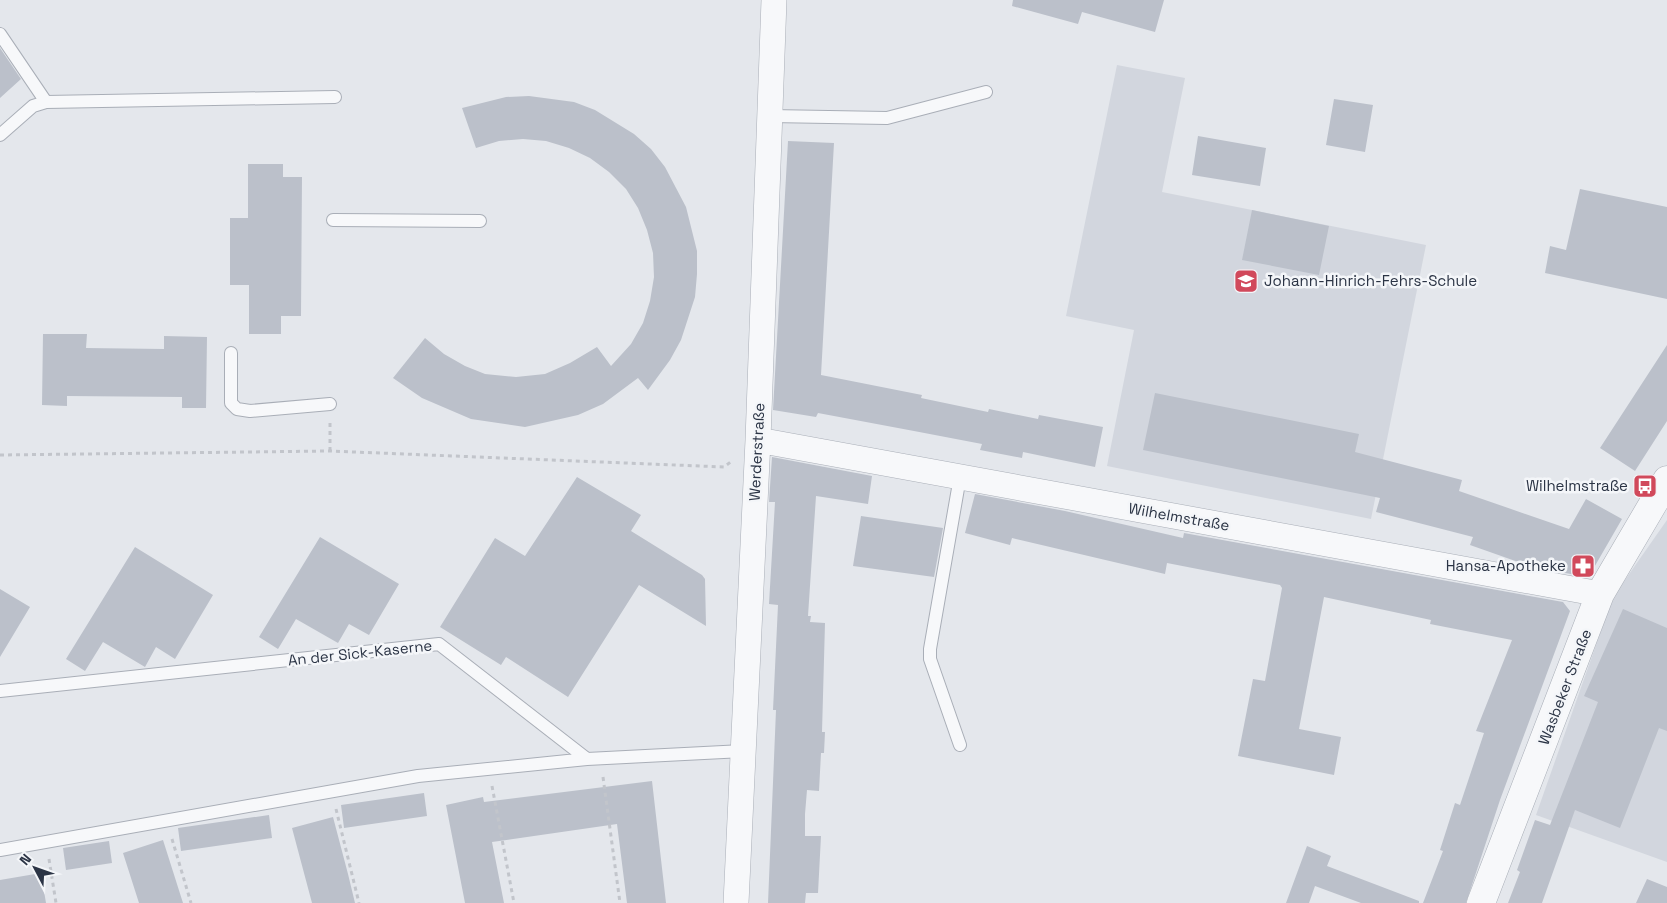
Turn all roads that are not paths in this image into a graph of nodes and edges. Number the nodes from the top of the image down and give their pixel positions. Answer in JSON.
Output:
{"nodes":[{"id":1,"x":774,"y":0,"type":"edge"},
{"id":2,"x":0,"y":34,"type":"edge"},
{"id":3,"x":986,"y":92,"type":"dead end"},
{"id":4,"x":336,"y":97,"type":"dead end"},
{"id":5,"x":46,"y":102,"type":"junction"},
{"id":6,"x":770,"y":116,"type":"junction"},
{"id":7,"x":0,"y":135,"type":"edge"},
{"id":8,"x":334,"y":220,"type":"dead end"},
{"id":9,"x":480,"y":221,"type":"dead end"},
{"id":10,"x":231,"y":353,"type":"dead end"},
{"id":11,"x":330,"y":410,"type":"road end"},
{"id":12,"x":758,"y":440,"type":"junction"},
{"id":13,"x":960,"y":477,"type":"junction"},
{"id":14,"x":1665,"y":489,"type":"edge"},
{"id":15,"x":1600,"y":594,"type":"junction"},
{"id":16,"x":0,"y":691,"type":"edge"},
{"id":17,"x":960,"y":745,"type":"dead end"},
{"id":18,"x":743,"y":751,"type":"junction"},
{"id":19,"x":586,"y":759,"type":"junction"},
{"id":20,"x":0,"y":850,"type":"edge"},
{"id":21,"x":736,"y":903,"type":"edge"},
{"id":22,"x":1481,"y":903,"type":"edge"}],
"edges":[{"from":1,"to":6,"type":"street","name":"Werderstraße"},
{"from":2,"to":5,"type":"lane"},
{"from":3,"to":6,"type":"lane"},
{"from":4,"to":5,"type":"lane"},
{"from":5,"to":7,"type":"lane"},
{"from":6,"to":12,"type":"street","name":"Werderstraße"},
{"from":8,"to":9,"type":"lane"},
{"from":10,"to":11,"type":"lane"},
{"from":12,"to":13,"type":"street","name":"Wilhelmstraße"},
{"from":12,"to":18,"type":"street","name":"Werderstraße"},
{"from":13,"to":15,"type":"street","name":"Wilhelmstraße"},
{"from":13,"to":17,"type":"lane"},
{"from":14,"to":15,"type":"street","name":"Wasbeker Straße"},
{"from":15,"to":22,"type":"street","name":"Wasbeker Straße"},
{"from":16,"to":19,"type":"lane","name":"An der Sick-Kaserne"},
{"from":18,"to":19,"type":"lane"},
{"from":18,"to":21,"type":"street","name":"Werderstraße"},
{"from":19,"to":20,"type":"lane"}]}
